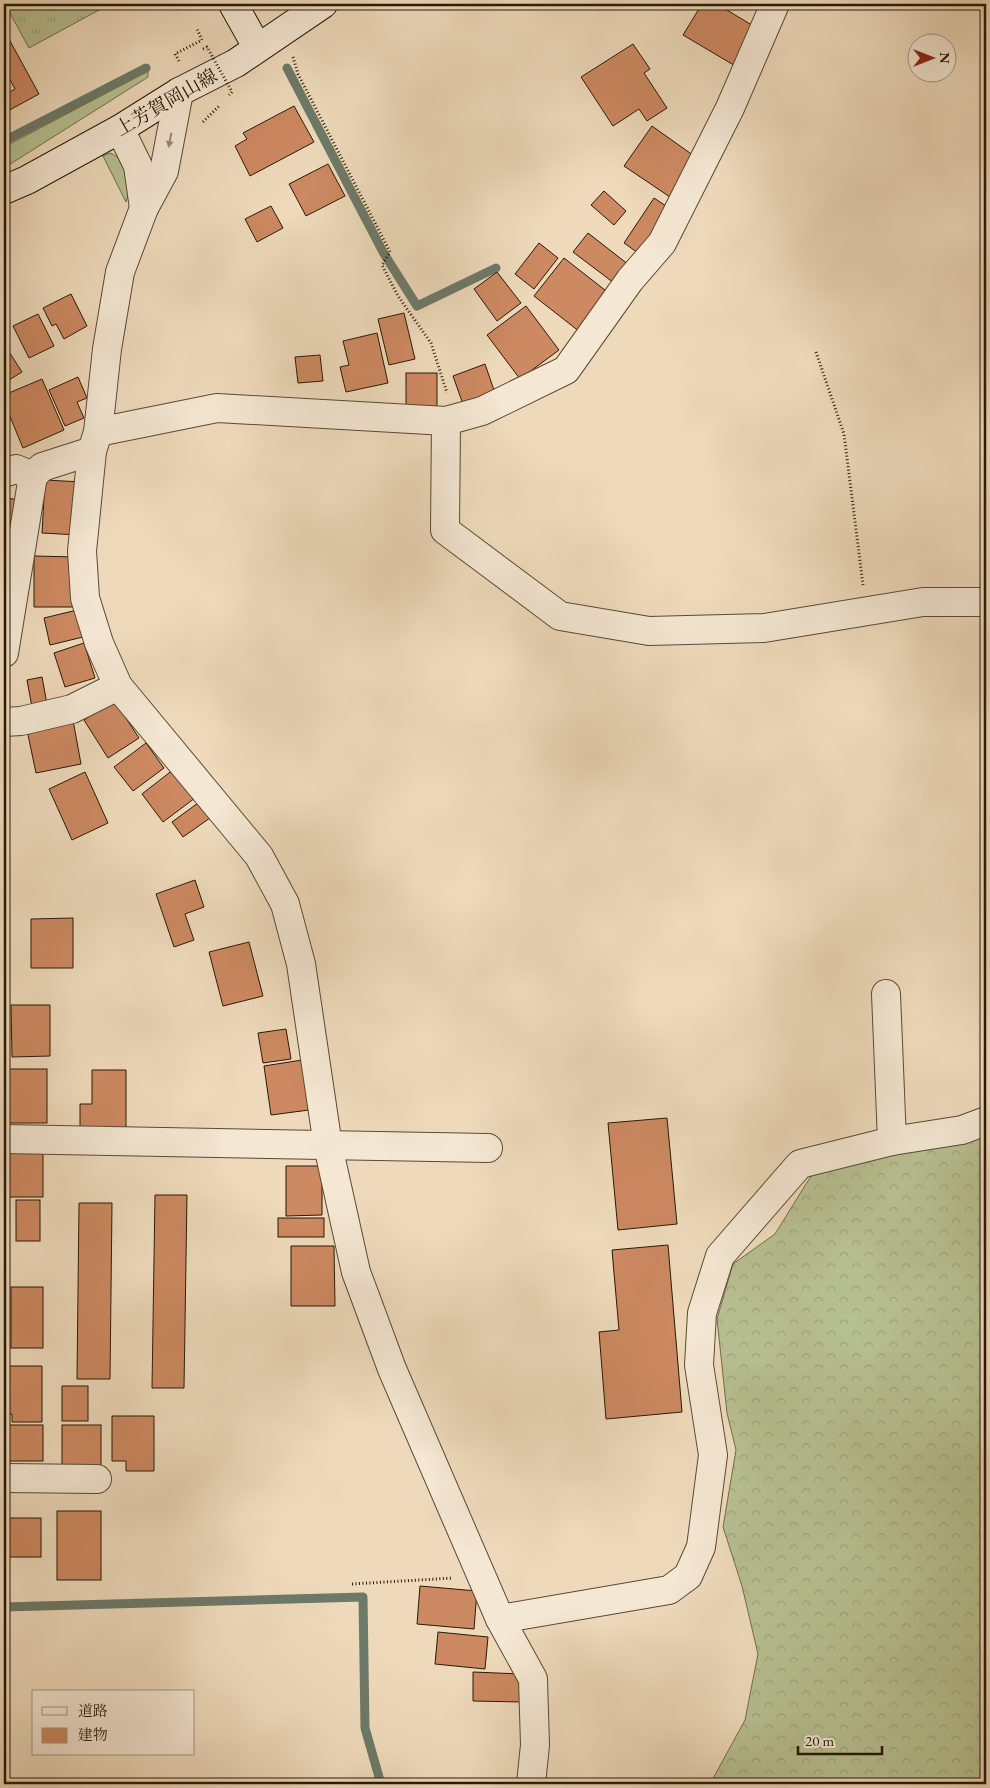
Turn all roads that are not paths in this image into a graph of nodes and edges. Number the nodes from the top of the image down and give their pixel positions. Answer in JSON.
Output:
{"nodes":[{"id":1,"x":233,"y":4,"type":"edge"},
{"id":2,"x":322,"y":4,"type":"edge"},
{"id":3,"x":775,"y":4,"type":"edge"},
{"id":4,"x":257,"y":47,"type":"junction"},
{"id":5,"x":179,"y":92,"type":"junction"},
{"id":6,"x":120,"y":129,"type":"junction"},
{"id":7,"x":4,"y":190,"type":"edge"},
{"id":8,"x":144,"y":208,"type":"junction"},
{"id":9,"x":446,"y":421,"type":"junction"},
{"id":10,"x":95,"y":441,"type":"junction"},
{"id":11,"x":4,"y":473,"type":"edge"},
{"id":12,"x":33,"y":476,"type":"junction"},
{"id":13,"x":986,"y":602,"type":"edge"},
{"id":14,"x":4,"y":653,"type":"edge"},
{"id":15,"x":118,"y":686,"type":"junction"},
{"id":16,"x":4,"y":722,"type":"edge"},
{"id":17,"x":886,"y":994,"type":"dead end"},
{"id":18,"x":986,"y":1121,"type":"edge"},
{"id":19,"x":4,"y":1139,"type":"edge"},
{"id":20,"x":892,"y":1141,"type":"junction"},
{"id":21,"x":328,"y":1146,"type":"junction"},
{"id":22,"x":488,"y":1148,"type":"dead end"},
{"id":23,"x":4,"y":1478,"type":"edge"},
{"id":24,"x":97,"y":1479,"type":"dead end"},
{"id":25,"x":500,"y":1619,"type":"junction"},
{"id":26,"x":531,"y":1784,"type":"edge"}],
"edges":[{"from":1,"to":4,"type":"street"},
{"from":2,"to":4,"type":"street","name":"上芳賀岡山線"},
{"from":3,"to":9,"type":"street"},
{"from":4,"to":5,"type":"street","name":"上芳賀岡山線"},
{"from":5,"to":6,"type":"street","name":"上芳賀岡山線"},
{"from":5,"to":8,"type":"street","one_way":true},
{"from":6,"to":7,"type":"street","name":"上芳賀岡山線"},
{"from":6,"to":8,"type":"street"},
{"from":8,"to":10,"type":"street"},
{"from":9,"to":10,"type":"street"},
{"from":9,"to":13,"type":"street"},
{"from":10,"to":12,"type":"street"},
{"from":10,"to":15,"type":"street"},
{"from":11,"to":12,"type":"street"},
{"from":12,"to":14,"type":"street"},
{"from":15,"to":16,"type":"street"},
{"from":15,"to":21,"type":"street"},
{"from":17,"to":20,"type":"street"},
{"from":18,"to":20,"type":"street"},
{"from":19,"to":21,"type":"street"},
{"from":20,"to":25,"type":"street"},
{"from":21,"to":22,"type":"street"},
{"from":21,"to":25,"type":"street"},
{"from":23,"to":24,"type":"street"},
{"from":25,"to":26,"type":"street"}]}
